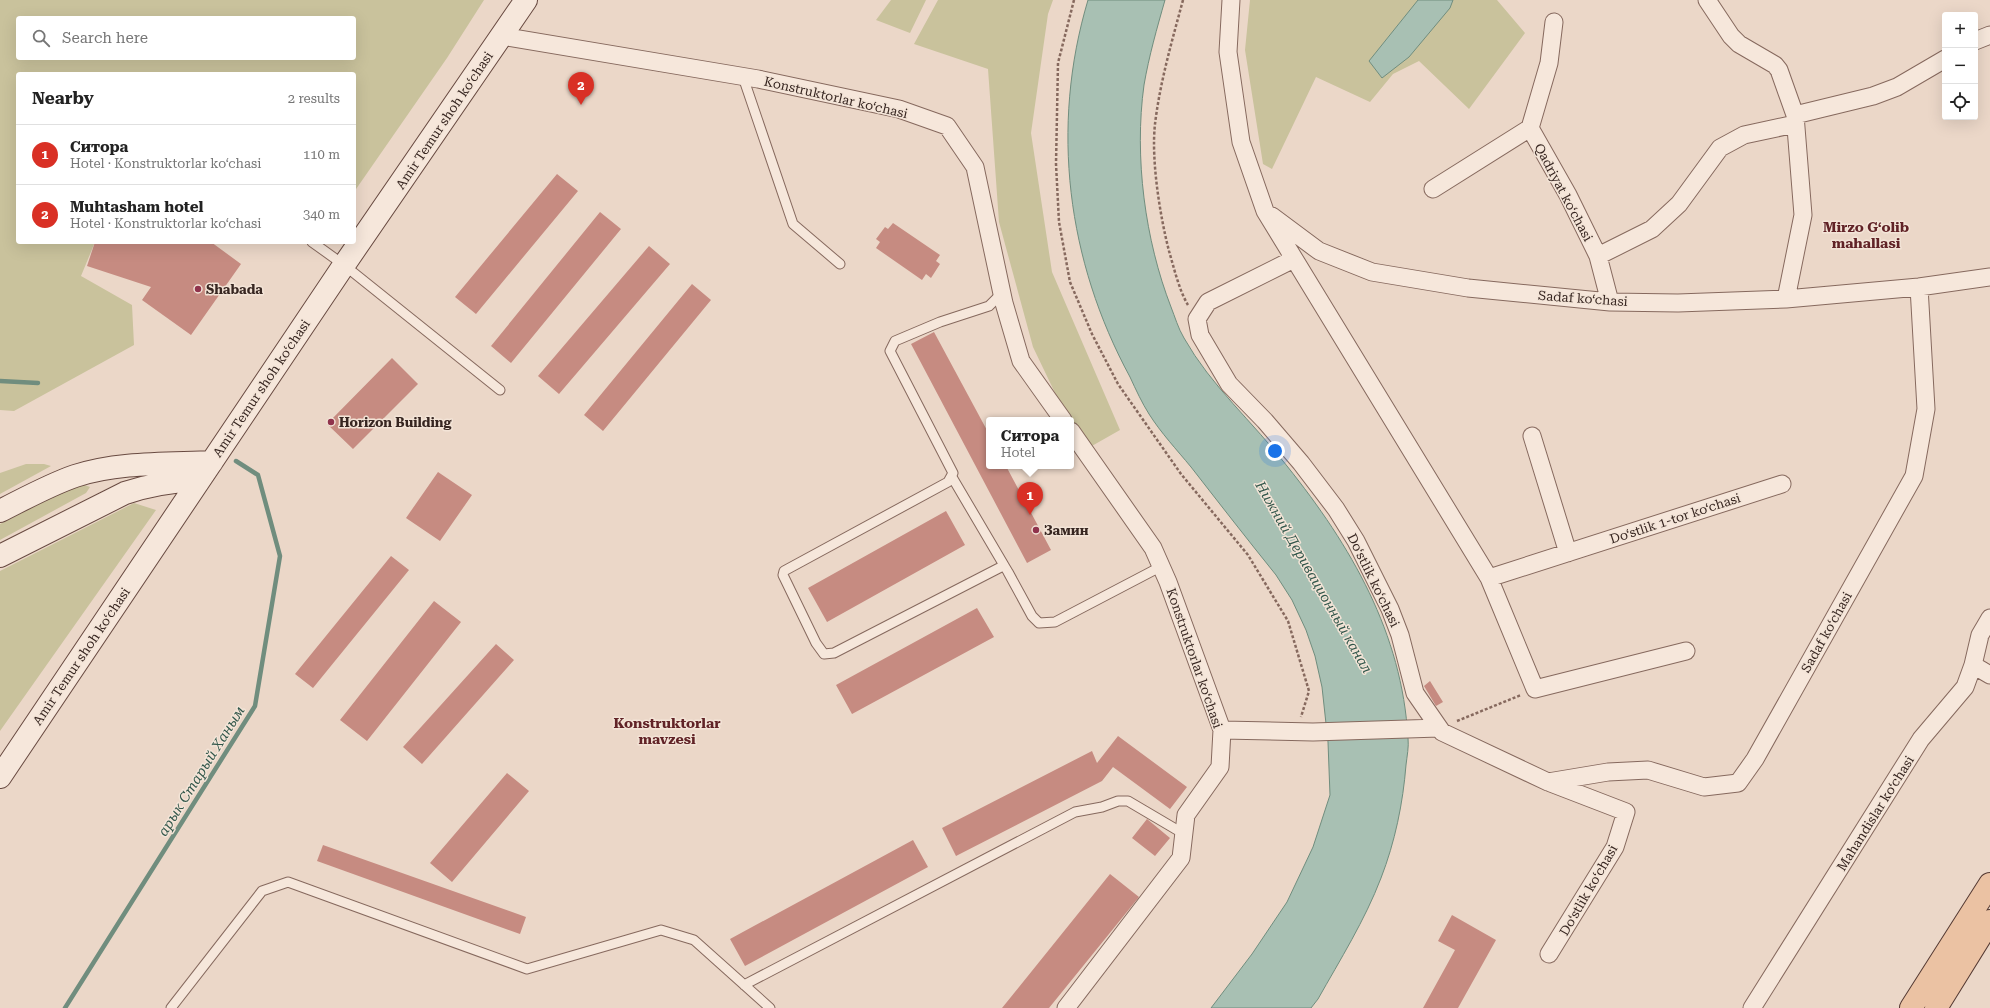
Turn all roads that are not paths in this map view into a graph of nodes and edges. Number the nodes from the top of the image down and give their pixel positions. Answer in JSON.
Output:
{"nodes":[{"id":1,"x":526,"y":0,"type":"edge"},
{"id":2,"x":1231,"y":0,"type":"edge"},
{"id":3,"x":1707,"y":0,"type":"edge"},
{"id":4,"x":1554,"y":22,"type":"dead end"},
{"id":5,"x":1990,"y":35,"type":"edge"},
{"id":6,"x":501,"y":36,"type":"junction"},
{"id":7,"x":1978,"y":40,"type":"edge"},
{"id":8,"x":1942,"y":61,"type":"edge"},
{"id":9,"x":743,"y":77,"type":"junction"},
{"id":10,"x":1795,"y":119,"type":"junction"},
{"id":11,"x":1530,"y":128,"type":"junction"},
{"id":12,"x":1433,"y":189,"type":"dead end"},
{"id":13,"x":1265,"y":211,"type":"junction"},
{"id":14,"x":315,"y":244,"type":"edge"},
{"id":15,"x":1598,"y":256,"type":"junction"},
{"id":16,"x":1294,"y":259,"type":"junction"},
{"id":17,"x":840,"y":264,"type":"dead end"},
{"id":18,"x":344,"y":265,"type":"junction"},
{"id":19,"x":1990,"y":277,"type":"edge"},
{"id":20,"x":1919,"y":288,"type":"junction"},
{"id":21,"x":1002,"y":293,"type":"junction"},
{"id":22,"x":1786,"y":299,"type":"junction"},
{"id":23,"x":1610,"y":302,"type":"junction"},
{"id":24,"x":500,"y":390,"type":"dead end"},
{"id":25,"x":1061,"y":417,"type":"edge"},
{"id":26,"x":1074,"y":435,"type":"edge"},
{"id":27,"x":1532,"y":436,"type":"dead end"},
{"id":28,"x":212,"y":462,"type":"junction"},
{"id":29,"x":952,"y":477,"type":"junction"},
{"id":30,"x":199,"y":480,"type":"junction"},
{"id":31,"x":1782,"y":484,"type":"dead end"},
{"id":32,"x":0,"y":511,"type":"edge"},
{"id":33,"x":1568,"y":553,"type":"junction"},
{"id":34,"x":0,"y":556,"type":"edge"},
{"id":35,"x":1162,"y":566,"type":"junction"},
{"id":36,"x":1005,"y":567,"type":"junction"},
{"id":37,"x":1489,"y":578,"type":"junction"},
{"id":38,"x":1990,"y":618,"type":"edge"},
{"id":39,"x":1686,"y":651,"type":"dead end"},
{"id":40,"x":1973,"y":665,"type":"junction"},
{"id":41,"x":1990,"y":675,"type":"edge"},
{"id":42,"x":1439,"y":728,"type":"junction"},
{"id":43,"x":1222,"y":730,"type":"junction"},
{"id":44,"x":0,"y":777,"type":"edge"},
{"id":45,"x":1548,"y":782,"type":"junction"},
{"id":46,"x":1184,"y":834,"type":"junction"},
{"id":47,"x":1990,"y":884,"type":"edge"},
{"id":48,"x":1990,"y":921,"type":"edge"},
{"id":49,"x":1550,"y":954,"type":"dead end"},
{"id":50,"x":744,"y":985,"type":"junction"},
{"id":51,"x":171,"y":1008,"type":"edge"},
{"id":52,"x":770,"y":1008,"type":"edge"},
{"id":53,"x":1066,"y":1008,"type":"edge"},
{"id":54,"x":1752,"y":1008,"type":"edge"},
{"id":55,"x":1911,"y":1008,"type":"edge"},
{"id":56,"x":1936,"y":1008,"type":"edge"}],
"edges":[{"from":1,"to":6,"type":"main road","name":"Amir Temur shoh ko‘chasi"},
{"from":2,"to":13,"type":"street"},
{"from":3,"to":10,"type":"street"},
{"from":4,"to":11,"type":"street","name":"Qadriyat ko‘chasi"},
{"from":5,"to":7,"type":"street"},
{"from":6,"to":9,"type":"street","name":"Konstruktorlar ko‘chasi"},
{"from":6,"to":18,"type":"main road","name":"Amir Temur shoh ko‘chasi"},
{"from":8,"to":10,"type":"street","name":"Qadriyat ko‘chasi"},
{"from":9,"to":17,"type":"lane"},
{"from":9,"to":21,"type":"street","name":"Konstruktorlar ko‘chasi"},
{"from":10,"to":15,"type":"street","name":"Qadriyat ko‘chasi"},
{"from":10,"to":22,"type":"street"},
{"from":11,"to":12,"type":"street","name":"Qadriyat ko‘chasi"},
{"from":11,"to":15,"type":"street","name":"Qadriyat ko‘chasi"},
{"from":13,"to":16,"type":"street"},
{"from":13,"to":23,"type":"street","name":"Sadaf ko‘chasi"},
{"from":14,"to":18,"type":"lane"},
{"from":15,"to":23,"type":"street","name":"Qadriyat ko‘chasi"},
{"from":16,"to":37,"type":"street"},
{"from":16,"to":42,"type":"street","name":"Do‘stlik ko‘chasi"},
{"from":18,"to":24,"type":"lane"},
{"from":18,"to":28,"type":"main road","name":"Amir Temur shoh ko‘chasi"},
{"from":19,"to":20,"type":"street","name":"Sadaf ko‘chasi"},
{"from":20,"to":22,"type":"street","name":"Sadaf ko‘chasi"},
{"from":20,"to":45,"type":"street","name":"Sadaf ko‘chasi"},
{"from":21,"to":25,"type":"street","name":"Konstruktorlar ko‘chasi"},
{"from":21,"to":29,"type":"lane"},
{"from":22,"to":23,"type":"street","name":"Sadaf ko‘chasi"},
{"from":26,"to":35,"type":"street","name":"Konstruktorlar ko‘chasi"},
{"from":27,"to":33,"type":"street"},
{"from":28,"to":30,"type":"main road","name":"Amir Temur shoh ko‘chasi"},
{"from":28,"to":32,"type":"main road"},
{"from":29,"to":36,"type":"lane"},
{"from":29,"to":36,"type":"lane"},
{"from":30,"to":34,"type":"main road"},
{"from":30,"to":44,"type":"main road","name":"Amir Temur shoh ko‘chasi"},
{"from":31,"to":33,"type":"street","name":"Do‘stlik 1-tor ko‘chasi"},
{"from":33,"to":37,"type":"street","name":"Do‘stlik 1-tor ko‘chasi"},
{"from":35,"to":36,"type":"lane"},
{"from":35,"to":43,"type":"street","name":"Konstruktorlar ko‘chasi"},
{"from":37,"to":39,"type":"street"},
{"from":38,"to":40,"type":"street","name":"Mahandislar ko‘chasi"},
{"from":40,"to":41,"type":"street"},
{"from":40,"to":54,"type":"street","name":"Mahandislar ko‘chasi"},
{"from":42,"to":43,"type":"street"},
{"from":42,"to":45,"type":"street","name":"Do‘stlik ko‘chasi"},
{"from":43,"to":46,"type":"street","name":"Konstruktorlar ko‘chasi"},
{"from":45,"to":49,"type":"street","name":"Do‘stlik ko‘chasi"},
{"from":46,"to":50,"type":"lane"},
{"from":46,"to":53,"type":"street","name":"Konstruktorlar ko‘chasi"},
{"from":47,"to":55,"type":"main road"},
{"from":48,"to":56,"type":"main road"},
{"from":50,"to":51,"type":"lane"},
{"from":50,"to":52,"type":"lane"}]}
